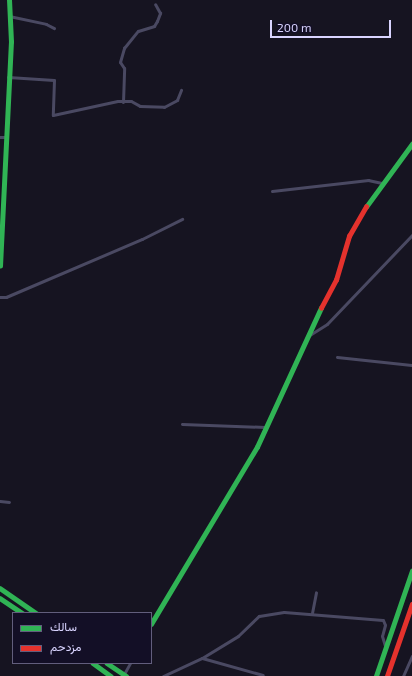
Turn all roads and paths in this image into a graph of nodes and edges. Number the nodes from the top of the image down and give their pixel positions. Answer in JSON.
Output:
{"nodes":[{"id":1,"x":9,"y":0,"type":"edge"},
{"id":2,"x":155,"y":4,"type":"dead end"},
{"id":3,"x":9,"y":16,"type":"junction"},
{"id":4,"x":54,"y":28,"type":"dead end"},
{"id":5,"x":8,"y":77,"type":"junction"},
{"id":6,"x":181,"y":90,"type":"dead end"},
{"id":7,"x":124,"y":102,"type":"junction"},
{"id":8,"x":7,"y":136,"type":"junction"},
{"id":9,"x":0,"y":137,"type":"edge"},
{"id":10,"x":412,"y":144,"type":"edge"},
{"id":11,"x":382,"y":183,"type":"junction"},
{"id":12,"x":272,"y":191,"type":"dead end"},
{"id":13,"x":182,"y":219,"type":"dead end"},
{"id":14,"x":412,"y":235,"type":"edge"},
{"id":15,"x":0,"y":266,"type":"edge"},
{"id":16,"x":0,"y":297,"type":"edge"},
{"id":17,"x":306,"y":337,"type":"junction"},
{"id":18,"x":337,"y":357,"type":"dead end"},
{"id":19,"x":412,"y":365,"type":"edge"},
{"id":20,"x":182,"y":424,"type":"dead end"},
{"id":21,"x":265,"y":427,"type":"junction"},
{"id":22,"x":0,"y":501,"type":"edge"},
{"id":23,"x":9,"y":502,"type":"dead end"},
{"id":24,"x":412,"y":571,"type":"edge"},
{"id":25,"x":0,"y":588,"type":"edge"},
{"id":26,"x":316,"y":592,"type":"dead end"},
{"id":27,"x":0,"y":598,"type":"edge"},
{"id":28,"x":412,"y":604,"type":"edge"},
{"id":29,"x":21,"y":612,"type":"edge"},
{"id":30,"x":35,"y":612,"type":"edge"},
{"id":31,"x":312,"y":613,"type":"junction"},
{"id":32,"x":152,"y":622,"type":"edge"},
{"id":33,"x":386,"y":648,"type":"junction"},
{"id":34,"x":412,"y":656,"type":"edge"},
{"id":35,"x":202,"y":658,"type":"junction"},
{"id":36,"x":94,"y":664,"type":"edge"},
{"id":37,"x":108,"y":664,"type":"edge"},
{"id":38,"x":130,"y":664,"type":"edge"},
{"id":39,"x":125,"y":675,"type":"edge"},
{"id":40,"x":263,"y":675,"type":"dead end"},
{"id":41,"x":112,"y":676,"type":"edge"},
{"id":42,"x":163,"y":676,"type":"edge"},
{"id":43,"x":376,"y":676,"type":"edge"},
{"id":44,"x":387,"y":676,"type":"edge"},
{"id":45,"x":403,"y":676,"type":"edge"}],
"edges":[{"from":1,"to":3,"type":"main road"},
{"from":2,"to":7,"type":"street"},
{"from":3,"to":4,"type":"street"},
{"from":3,"to":5,"type":"main road"},
{"from":5,"to":7,"type":"street"},
{"from":5,"to":8,"type":"main road"},
{"from":6,"to":7,"type":"street"},
{"from":8,"to":9,"type":"street"},
{"from":8,"to":15,"type":"main road"},
{"from":10,"to":11,"type":"main road"},
{"from":11,"to":12,"type":"street"},
{"from":11,"to":17,"type":"main road"},
{"from":13,"to":16,"type":"street"},
{"from":14,"to":17,"type":"street"},
{"from":17,"to":21,"type":"main road"},
{"from":18,"to":19,"type":"street"},
{"from":20,"to":21,"type":"street"},
{"from":21,"to":32,"type":"main road"},
{"from":22,"to":23,"type":"street"},
{"from":24,"to":33,"type":"main road"},
{"from":25,"to":30,"type":"main road"},
{"from":26,"to":31,"type":"street"},
{"from":27,"to":29,"type":"main road"},
{"from":28,"to":44,"type":"main road"},
{"from":31,"to":33,"type":"street"},
{"from":31,"to":35,"type":"street"},
{"from":33,"to":43,"type":"main road"},
{"from":34,"to":45,"type":"street"},
{"from":35,"to":40,"type":"street"},
{"from":35,"to":42,"type":"street"},
{"from":36,"to":41,"type":"main road"},
{"from":37,"to":39,"type":"main road"},
{"from":38,"to":39,"type":"street"}]}
